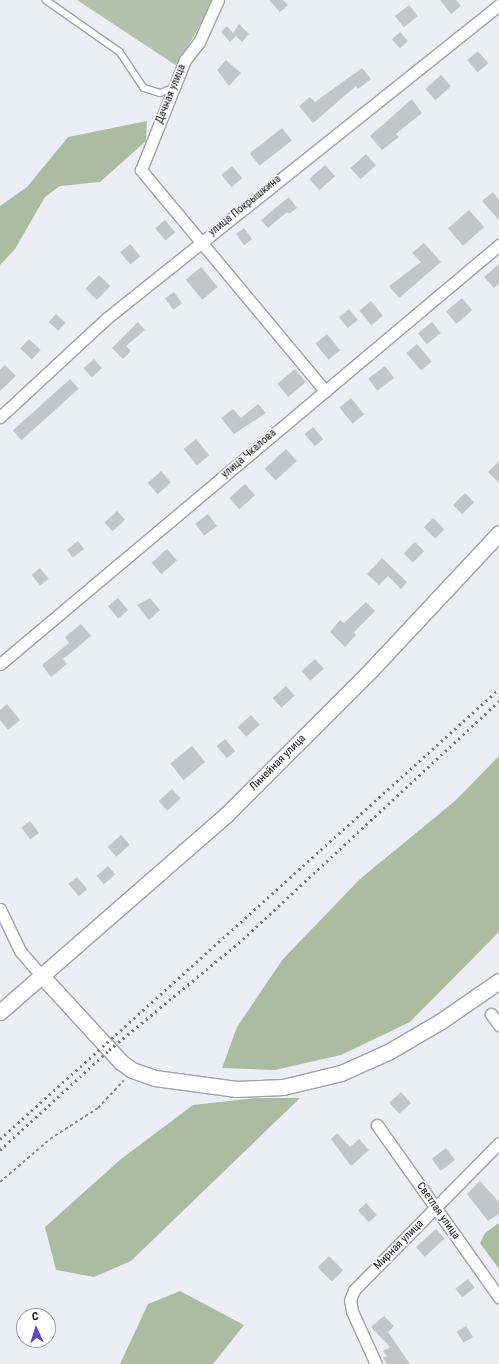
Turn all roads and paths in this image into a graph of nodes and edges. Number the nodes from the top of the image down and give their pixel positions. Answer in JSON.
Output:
{"nodes":[{"id":1,"x":46,"y":0,"type":"edge"},
{"id":2,"x":218,"y":0,"type":"edge"},
{"id":3,"x":499,"y":5,"type":"edge"},
{"id":4,"x":174,"y":88,"type":"junction"},
{"id":5,"x":200,"y":243,"type":"junction"},
{"id":6,"x":499,"y":245,"type":"edge"},
{"id":7,"x":325,"y":391,"type":"junction"},
{"id":8,"x":0,"y":417,"type":"edge"},
{"id":9,"x":499,"y":533,"type":"edge"},
{"id":10,"x":0,"y":664,"type":"edge"},
{"id":11,"x":0,"y":909,"type":"edge"},
{"id":12,"x":41,"y":975,"type":"junction"},
{"id":13,"x":499,"y":981,"type":"edge"},
{"id":14,"x":0,"y":1012,"type":"edge"},
{"id":15,"x":491,"y":1014,"type":"dead end"},
{"id":16,"x":499,"y":1025,"type":"edge"},
{"id":17,"x":132,"y":1070,"type":"junction"},
{"id":18,"x":377,"y":1125,"type":"dead end"},
{"id":19,"x":499,"y":1143,"type":"edge"},
{"id":20,"x":0,"y":1182,"type":"edge"},
{"id":21,"x":435,"y":1208,"type":"junction"},
{"id":22,"x":499,"y":1297,"type":"edge"},
{"id":23,"x":376,"y":1364,"type":"edge"}],
"edges":[{"from":1,"to":4,"type":"lane"},
{"from":2,"to":4,"type":"street","name":"Дачная улица"},
{"from":3,"to":5,"type":"street","name":"улица Покрышкина"},
{"from":4,"to":5,"type":"street","name":"Дачная улица"},
{"from":5,"to":7,"type":"street"},
{"from":5,"to":8,"type":"street","name":"улица Покрышкина"},
{"from":6,"to":7,"type":"street","name":"улица Чкалова"},
{"from":7,"to":10,"type":"street","name":"улица Чкалова"},
{"from":9,"to":12,"type":"main road","name":"Линейная улица"},
{"from":11,"to":12,"type":"street"},
{"from":12,"to":14,"type":"main road","name":"Линейная улица"},
{"from":12,"to":17,"type":"main road"},
{"from":13,"to":17,"type":"main road"},
{"from":15,"to":16,"type":"street"},
{"from":17,"to":20,"type":"path"},
{"from":18,"to":21,"type":"street","name":"Светлая улица"},
{"from":19,"to":21,"type":"street","name":"Мирная улица"},
{"from":21,"to":22,"type":"street","name":"Светлая улица"},
{"from":21,"to":23,"type":"street","name":"Мирная улица"}]}
